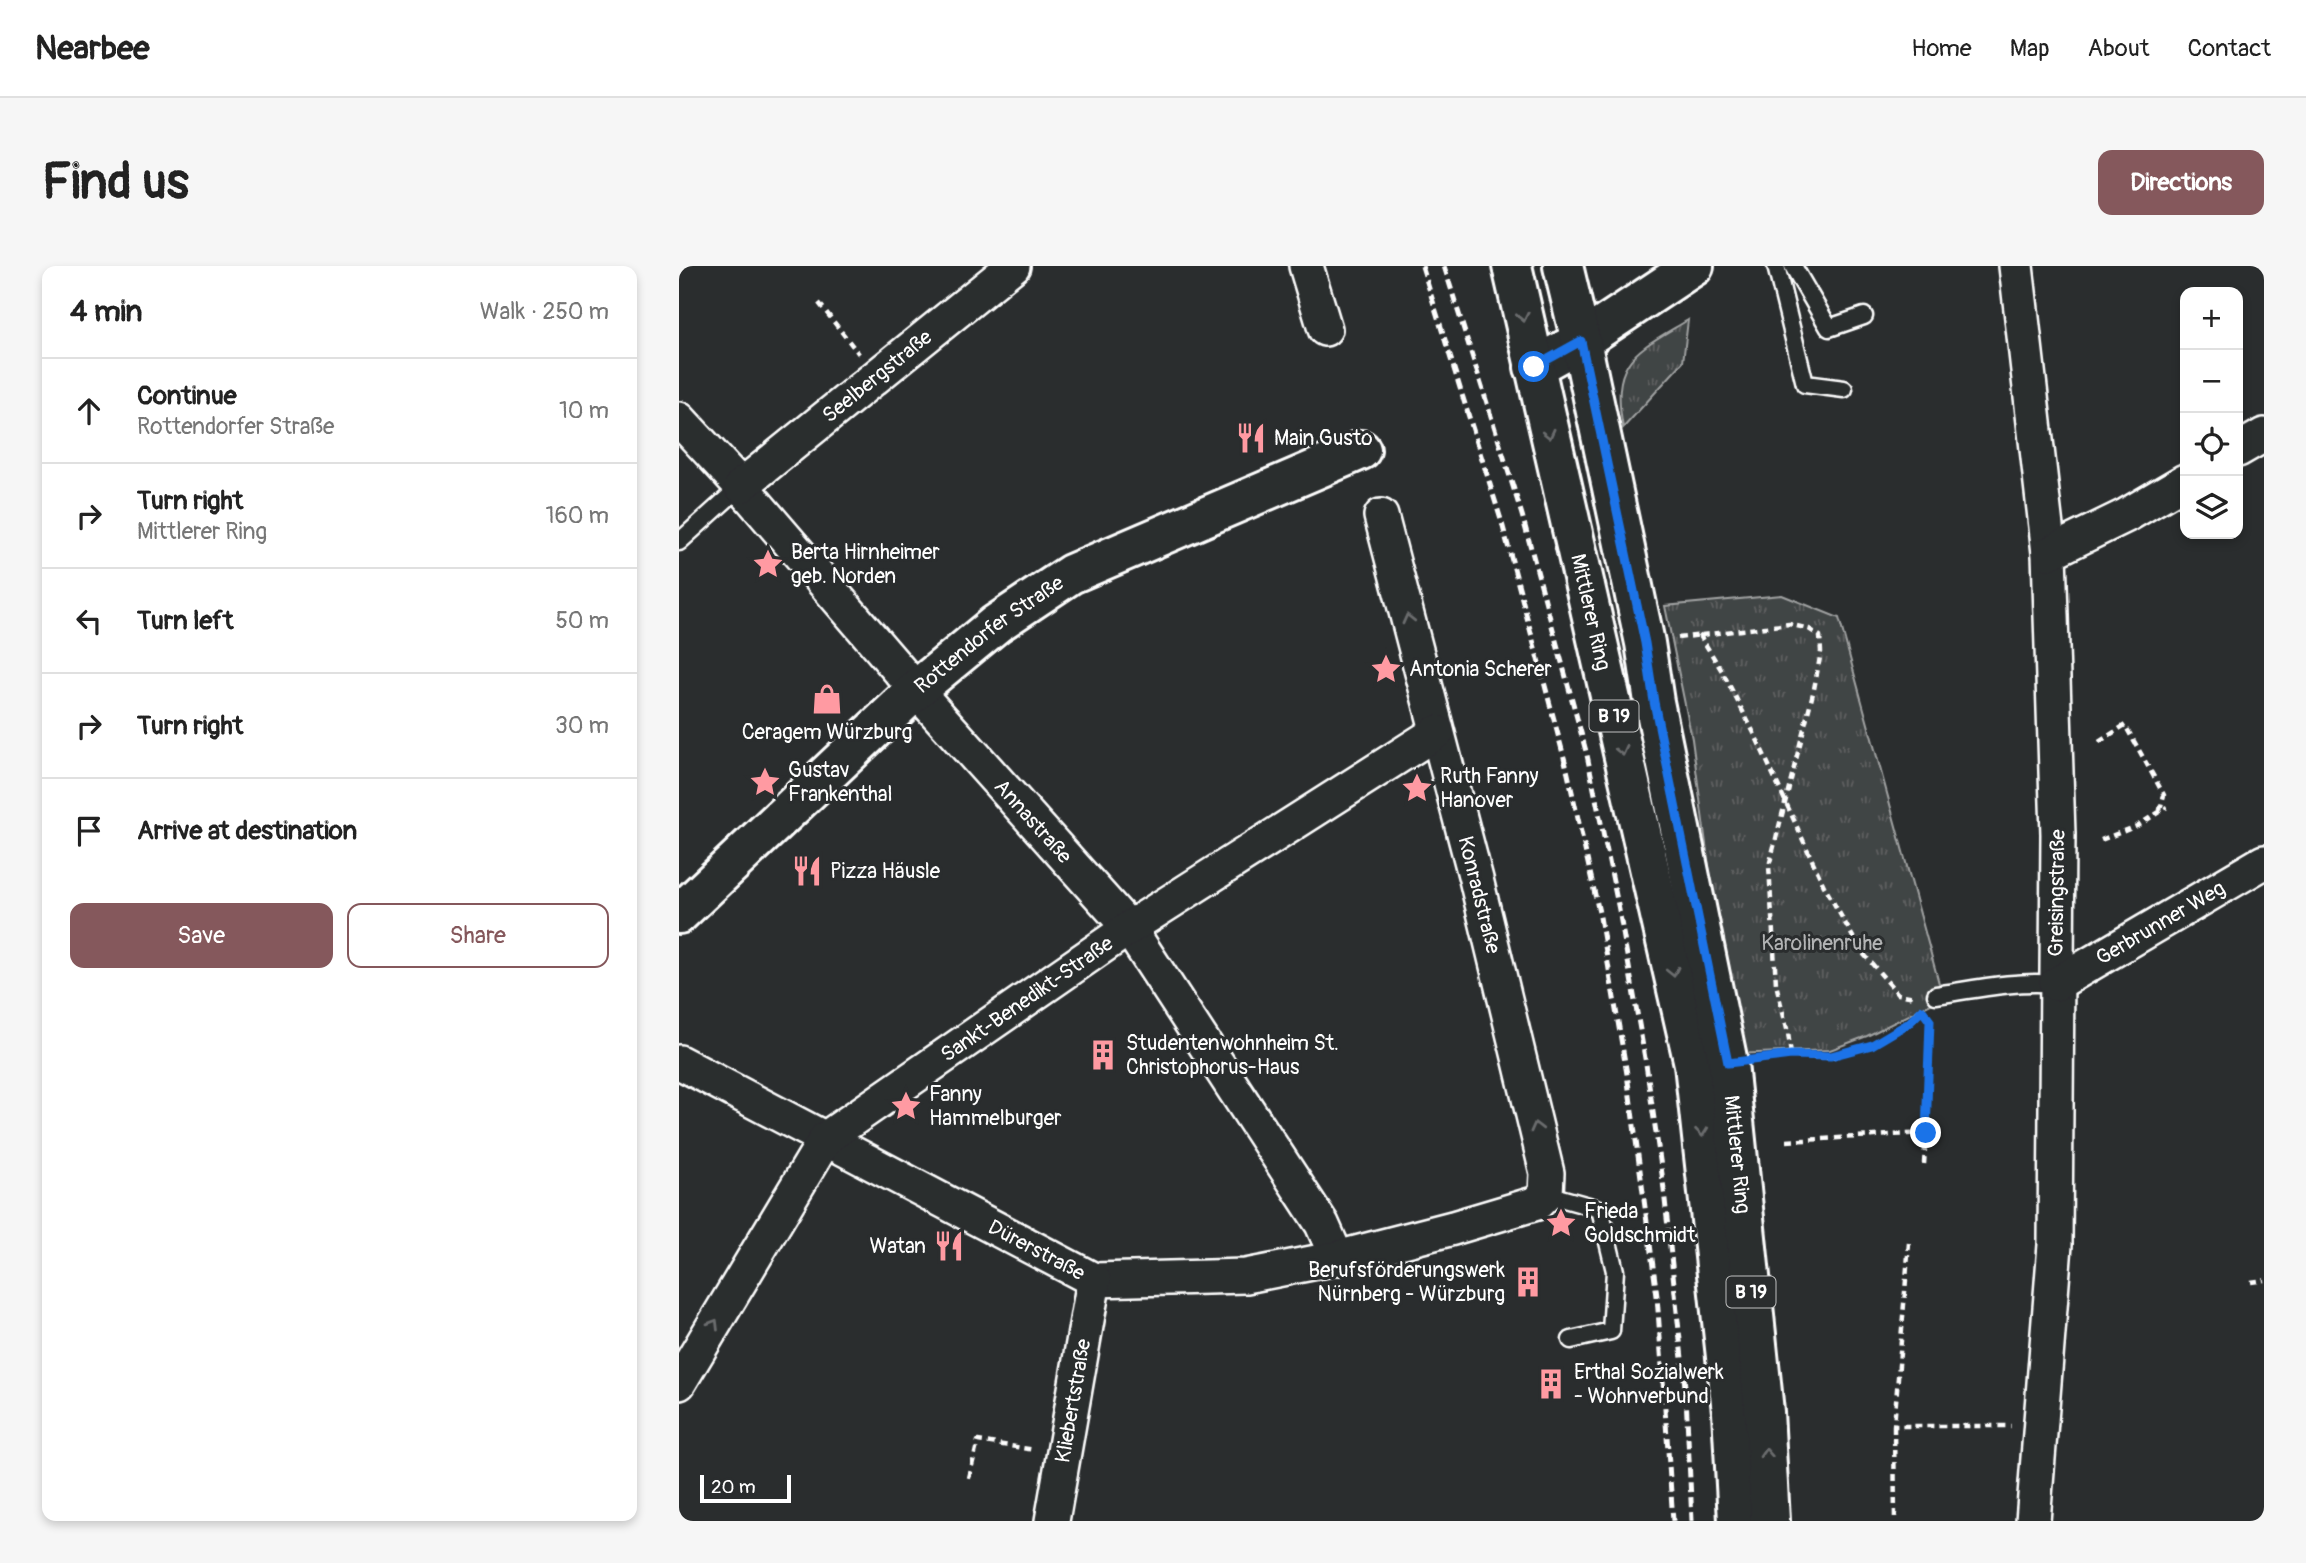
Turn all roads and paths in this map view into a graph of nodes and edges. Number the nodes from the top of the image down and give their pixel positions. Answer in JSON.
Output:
{"nodes":[{"id":1,"x":1013,"y":266,"type":"edge"},
{"id":2,"x":1306,"y":266,"type":"edge"},
{"id":3,"x":1512,"y":266,"type":"edge"},
{"id":4,"x":1563,"y":266,"type":"edge"},
{"id":5,"x":1693,"y":266,"type":"edge"},
{"id":6,"x":1776,"y":266,"type":"edge"},
{"id":7,"x":1793,"y":266,"type":"edge"},
{"id":8,"x":2015,"y":266,"type":"edge"},
{"id":9,"x":819,"y":303,"type":"dead end"},
{"id":10,"x":1864,"y":316,"type":"dead end"},
{"id":11,"x":1325,"y":329,"type":"dead end"},
{"id":12,"x":1581,"y":341,"type":"junction"},
{"id":13,"x":1534,"y":367,"type":"junction"},
{"id":14,"x":877,"y":376,"type":"junction"},
{"id":15,"x":1844,"y":389,"type":"dead end"},
{"id":16,"x":679,"y":419,"type":"edge"},
{"id":17,"x":2264,"y":435,"type":"edge"},
{"id":18,"x":2243,"y":447,"type":"edge"},
{"id":19,"x":1361,"y":450,"type":"dead end"},
{"id":20,"x":2180,"y":484,"type":"edge"},
{"id":21,"x":741,"y":486,"type":"junction"},
{"id":22,"x":1381,"y":516,"type":"dead end"},
{"id":23,"x":679,"y":542,"type":"edge"},
{"id":24,"x":2049,"y":553,"type":"junction"},
{"id":25,"x":916,"y":690,"type":"junction"},
{"id":26,"x":1437,"y":732,"type":"junction"},
{"id":27,"x":2099,"y":741,"type":"dead end"},
{"id":28,"x":1785,"y":801,"type":"junction"},
{"id":29,"x":2167,"y":807,"type":"dead end"},
{"id":30,"x":2159,"y":813,"type":"junction"},
{"id":31,"x":2101,"y":840,"type":"dead end"},
{"id":32,"x":2264,"y":862,"type":"edge"},
{"id":33,"x":679,"y":914,"type":"edge"},
{"id":34,"x":1129,"y":928,"type":"junction"},
{"id":35,"x":2056,"y":984,"type":"junction"},
{"id":36,"x":1936,"y":995,"type":"junction"},
{"id":37,"x":1922,"y":1010,"type":"junction"},
{"id":38,"x":1791,"y":1055,"type":"junction"},
{"id":39,"x":679,"y":1062,"type":"edge"},
{"id":40,"x":1728,"y":1063,"type":"junction"},
{"id":41,"x":1926,"y":1133,"type":"junction"},
{"id":42,"x":826,"y":1138,"type":"junction"},
{"id":43,"x":1787,"y":1140,"type":"dead end"},
{"id":44,"x":1924,"y":1164,"type":"dead end"},
{"id":45,"x":1546,"y":1194,"type":"junction"},
{"id":46,"x":1909,"y":1243,"type":"dead end"},
{"id":47,"x":1337,"y":1258,"type":"junction"},
{"id":48,"x":1094,"y":1280,"type":"junction"},
{"id":49,"x":2264,"y":1280,"type":"edge"},
{"id":50,"x":2251,"y":1282,"type":"dead end"},
{"id":51,"x":1571,"y":1340,"type":"dead end"},
{"id":52,"x":679,"y":1383,"type":"edge"},
{"id":53,"x":1894,"y":1426,"type":"junction"},
{"id":54,"x":2040,"y":1426,"type":"junction"},
{"id":55,"x":1064,"y":1454,"type":"junction"},
{"id":56,"x":969,"y":1478,"type":"dead end"},
{"id":57,"x":1052,"y":1521,"type":"edge"},
{"id":58,"x":1738,"y":1521,"type":"edge"},
{"id":59,"x":1770,"y":1521,"type":"edge"},
{"id":60,"x":1895,"y":1521,"type":"edge"},
{"id":61,"x":2033,"y":1521,"type":"edge"}],
"edges":[{"from":1,"to":14,"type":"street","name":"Seelbergstraße"},
{"from":2,"to":11,"type":"street"},
{"from":3,"to":13,"type":"main road","number":"B 19","one_way":true},
{"from":4,"to":12,"type":"main road","number":"B 19"},
{"from":5,"to":12,"type":"main road"},
{"from":6,"to":15,"type":"lane"},
{"from":7,"to":10,"type":"lane"},
{"from":8,"to":24,"type":"street","name":"Greisingstraße"},
{"from":9,"to":14,"type":"path"},
{"from":12,"to":13,"type":"main road"},
{"from":12,"to":40,"type":"main road","name":"Mittlerer Ring","number":"B 19"},
{"from":13,"to":58,"type":"main road","name":"Mittlerer Ring","number":"B 19","one_way":true},
{"from":14,"to":21,"type":"street","name":"Seelbergstraße"},
{"from":16,"to":21,"type":"street","name":"Annastraße"},
{"from":17,"to":18,"type":"street"},
{"from":19,"to":25,"type":"main road","name":"Rottendorfer Straße"},
{"from":20,"to":24,"type":"street"},
{"from":21,"to":23,"type":"lane"},
{"from":21,"to":25,"type":"street","name":"Annastraße"},
{"from":26,"to":22,"type":"street","name":"Konradstraße","one_way":true},
{"from":24,"to":35,"type":"street","name":"Greisingstraße"},
{"from":25,"to":33,"type":"main road","name":"Rottendorfer Straße"},
{"from":25,"to":34,"type":"street","name":"Annastraße"},
{"from":26,"to":34,"type":"street","name":"Sankt-Benedikt-Straße"},
{"from":45,"to":26,"type":"street","name":"Konradstraße","one_way":true},
{"from":27,"to":30,"type":"path"},
{"from":28,"to":28,"type":"path"},
{"from":28,"to":36,"type":"path"},
{"from":28,"to":38,"type":"path"},
{"from":29,"to":30,"type":"path"},
{"from":30,"to":31,"type":"path"},
{"from":32,"to":35,"type":"street","name":"Gerbrunner Weg"},
{"from":34,"to":42,"type":"street","name":"Sankt-Benedikt-Straße"},
{"from":34,"to":47,"type":"street","name":"Annastraße"},
{"from":35,"to":36,"type":"lane"},
{"from":35,"to":54,"type":"street","name":"Greisingstraße"},
{"from":36,"to":37,"type":"path"},
{"from":37,"to":38,"type":"path"},
{"from":37,"to":41,"type":"path"},
{"from":38,"to":40,"type":"path"},
{"from":39,"to":42,"type":"street","name":"Dürerstraße"},
{"from":59,"to":40,"type":"main road","name":"Mittlerer Ring","number":"B 19","one_way":true},
{"from":41,"to":43,"type":"path"},
{"from":41,"to":44,"type":"path"},
{"from":42,"to":48,"type":"street","name":"Dürerstraße"},
{"from":52,"to":42,"type":"street","name":"Sankt-Benedikt-Straße","one_way":true},
{"from":45,"to":47,"type":"street","name":"Dürerstraße"},
{"from":45,"to":51,"type":"lane"},
{"from":46,"to":53,"type":"path"},
{"from":47,"to":48,"type":"street","name":"Dürerstraße"},
{"from":48,"to":55,"type":"street","name":"Kliebertstraße"},
{"from":49,"to":50,"type":"path"},
{"from":53,"to":54,"type":"path"},
{"from":53,"to":60,"type":"path"},
{"from":54,"to":61,"type":"street","name":"Greisingstraße"},
{"from":55,"to":56,"type":"path"},
{"from":55,"to":57,"type":"street","name":"Kliebertstraße"}]}
